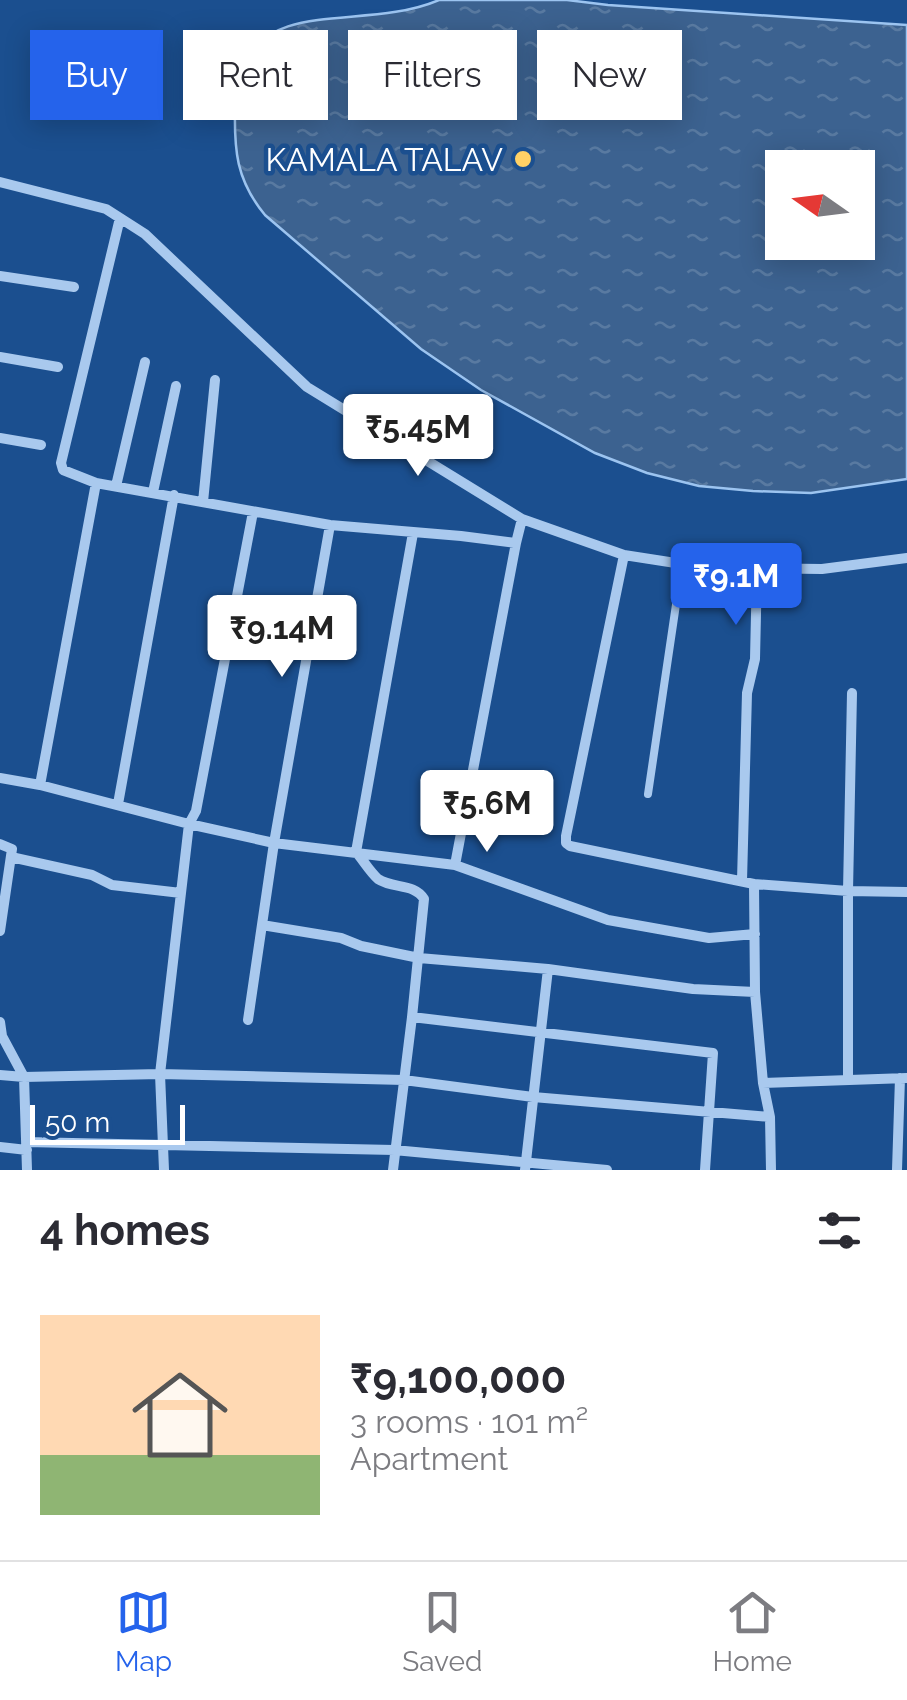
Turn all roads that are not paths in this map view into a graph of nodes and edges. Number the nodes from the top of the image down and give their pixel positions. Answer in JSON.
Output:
{"nodes":[{"id":1,"x":0,"y":182,"type":"edge"},
{"id":2,"x":120,"y":218,"type":"junction"},
{"id":3,"x":0,"y":276,"type":"edge"},
{"id":4,"x":74,"y":288,"type":"dead end"},
{"id":5,"x":0,"y":357,"type":"edge"},
{"id":6,"x":146,"y":362,"type":"dead end"},
{"id":7,"x":58,"y":367,"type":"dead end"},
{"id":8,"x":215,"y":380,"type":"dead end"},
{"id":9,"x":176,"y":386,"type":"dead end"},
{"id":10,"x":0,"y":438,"type":"edge"},
{"id":11,"x":41,"y":445,"type":"dead end"},
{"id":12,"x":96,"y":482,"type":"junction"},
{"id":13,"x":116,"y":486,"type":"junction"},
{"id":14,"x":153,"y":492,"type":"junction"},
{"id":15,"x":174,"y":496,"type":"junction"},
{"id":16,"x":204,"y":502,"type":"junction"},
{"id":17,"x":253,"y":512,"type":"junction"},
{"id":18,"x":522,"y":519,"type":"junction"},
{"id":19,"x":330,"y":525,"type":"junction"},
{"id":20,"x":413,"y":533,"type":"junction"},
{"id":21,"x":516,"y":543,"type":"junction"},
{"id":22,"x":624,"y":555,"type":"junction"},
{"id":23,"x":907,"y":558,"type":"edge"},
{"id":24,"x":682,"y":564,"type":"junction"},
{"id":25,"x":757,"y":568,"type":"junction"},
{"id":26,"x":852,"y":692,"type":"dead end"},
{"id":27,"x":0,"y":778,"type":"edge"},
{"id":28,"x":40,"y":786,"type":"junction"},
{"id":29,"x":648,"y":794,"type":"dead end"},
{"id":30,"x":118,"y":804,"type":"junction"},
{"id":31,"x":190,"y":824,"type":"junction"},
{"id":32,"x":274,"y":843,"type":"junction"},
{"id":33,"x":0,"y":844,"type":"edge"},
{"id":34,"x":356,"y":852,"type":"junction"},
{"id":35,"x":11,"y":857,"type":"junction"},
{"id":36,"x":456,"y":865,"type":"junction"},
{"id":37,"x":748,"y":882,"type":"junction"},
{"id":38,"x":848,"y":891,"type":"junction"},
{"id":39,"x":907,"y":892,"type":"edge"},
{"id":40,"x":181,"y":894,"type":"junction"},
{"id":41,"x":262,"y":925,"type":"junction"},
{"id":42,"x":0,"y":931,"type":"edge"},
{"id":43,"x":754,"y":934,"type":"junction"},
{"id":44,"x":419,"y":958,"type":"junction"},
{"id":45,"x":548,"y":969,"type":"junction"},
{"id":46,"x":754,"y":992,"type":"junction"},
{"id":47,"x":412,"y":1017,"type":"junction"},
{"id":48,"x":248,"y":1020,"type":"dead end"},
{"id":49,"x":0,"y":1022,"type":"edge"},
{"id":50,"x":540,"y":1032,"type":"junction"},
{"id":51,"x":160,"y":1074,"type":"junction"},
{"id":52,"x":0,"y":1075,"type":"edge"},
{"id":53,"x":24,"y":1078,"type":"junction"},
{"id":54,"x":904,"y":1078,"type":"edge"},
{"id":55,"x":848,"y":1079,"type":"junction"},
{"id":56,"x":404,"y":1080,"type":"junction"},
{"id":57,"x":764,"y":1083,"type":"junction"},
{"id":58,"x":533,"y":1097,"type":"junction"},
{"id":59,"x":709,"y":1113,"type":"junction"},
{"id":60,"x":770,"y":1118,"type":"junction"},
{"id":61,"x":163,"y":1144,"type":"junction"},
{"id":62,"x":26,"y":1146,"type":"junction"},
{"id":63,"x":0,"y":1147,"type":"edge"},
{"id":64,"x":394,"y":1150,"type":"junction"},
{"id":65,"x":525,"y":1166,"type":"edge"},
{"id":66,"x":26,"y":1170,"type":"edge"},
{"id":67,"x":164,"y":1170,"type":"edge"},
{"id":68,"x":393,"y":1170,"type":"edge"},
{"id":69,"x":607,"y":1170,"type":"edge"},
{"id":70,"x":706,"y":1170,"type":"edge"},
{"id":71,"x":771,"y":1170,"type":"edge"},
{"id":72,"x":897,"y":1170,"type":"edge"}],
"edges":[{"from":1,"to":2,"type":"street"},
{"from":2,"to":12,"type":"street"},
{"from":2,"to":18,"type":"street"},
{"from":3,"to":4,"type":"street"},
{"from":5,"to":7,"type":"street"},
{"from":6,"to":13,"type":"street"},
{"from":8,"to":16,"type":"street"},
{"from":9,"to":14,"type":"street"},
{"from":10,"to":11,"type":"street"},
{"from":12,"to":13,"type":"street"},
{"from":12,"to":28,"type":"street"},
{"from":13,"to":14,"type":"street"},
{"from":14,"to":15,"type":"street"},
{"from":15,"to":16,"type":"street"},
{"from":15,"to":30,"type":"street"},
{"from":16,"to":17,"type":"street"},
{"from":17,"to":19,"type":"street"},
{"from":17,"to":31,"type":"street"},
{"from":18,"to":21,"type":"street"},
{"from":18,"to":22,"type":"street"},
{"from":19,"to":20,"type":"street"},
{"from":19,"to":32,"type":"street"},
{"from":20,"to":21,"type":"street"},
{"from":20,"to":34,"type":"street"},
{"from":21,"to":36,"type":"street"},
{"from":22,"to":24,"type":"street"},
{"from":22,"to":37,"type":"street"},
{"from":23,"to":25,"type":"street"},
{"from":24,"to":25,"type":"street"},
{"from":24,"to":29,"type":"lane"},
{"from":25,"to":37,"type":"street"},
{"from":26,"to":38,"type":"street"},
{"from":27,"to":28,"type":"street"},
{"from":28,"to":30,"type":"street"},
{"from":30,"to":31,"type":"street"},
{"from":31,"to":32,"type":"street"},
{"from":31,"to":40,"type":"street"},
{"from":32,"to":34,"type":"street"},
{"from":32,"to":41,"type":"street"},
{"from":33,"to":35,"type":"street"},
{"from":34,"to":36,"type":"street"},
{"from":34,"to":44,"type":"street"},
{"from":35,"to":40,"type":"street"},
{"from":35,"to":42,"type":"street"},
{"from":36,"to":43,"type":"street"},
{"from":37,"to":38,"type":"street"},
{"from":37,"to":43,"type":"street"},
{"from":38,"to":39,"type":"street"},
{"from":38,"to":55,"type":"street"},
{"from":40,"to":51,"type":"street"},
{"from":41,"to":44,"type":"street"},
{"from":41,"to":48,"type":"street"},
{"from":43,"to":46,"type":"street"},
{"from":44,"to":45,"type":"street"},
{"from":44,"to":47,"type":"street"},
{"from":45,"to":46,"type":"street"},
{"from":45,"to":50,"type":"street"},
{"from":46,"to":57,"type":"street"},
{"from":47,"to":50,"type":"street"},
{"from":47,"to":56,"type":"street"},
{"from":49,"to":53,"type":"street"},
{"from":50,"to":58,"type":"street"},
{"from":50,"to":59,"type":"street"},
{"from":51,"to":53,"type":"street"},
{"from":51,"to":56,"type":"street"},
{"from":51,"to":61,"type":"street"},
{"from":52,"to":53,"type":"street"},
{"from":53,"to":62,"type":"street"},
{"from":54,"to":55,"type":"street"},
{"from":54,"to":72,"type":"street"},
{"from":55,"to":57,"type":"street"},
{"from":56,"to":58,"type":"street"},
{"from":56,"to":64,"type":"street"},
{"from":57,"to":60,"type":"street"},
{"from":58,"to":59,"type":"street"},
{"from":58,"to":65,"type":"street"},
{"from":59,"to":60,"type":"street"},
{"from":59,"to":70,"type":"street"},
{"from":60,"to":71,"type":"street"},
{"from":61,"to":62,"type":"street"},
{"from":61,"to":64,"type":"street"},
{"from":61,"to":67,"type":"street"},
{"from":62,"to":63,"type":"street"},
{"from":62,"to":66,"type":"street"},
{"from":64,"to":65,"type":"street"},
{"from":64,"to":68,"type":"street"},
{"from":65,"to":69,"type":"street"}]}
